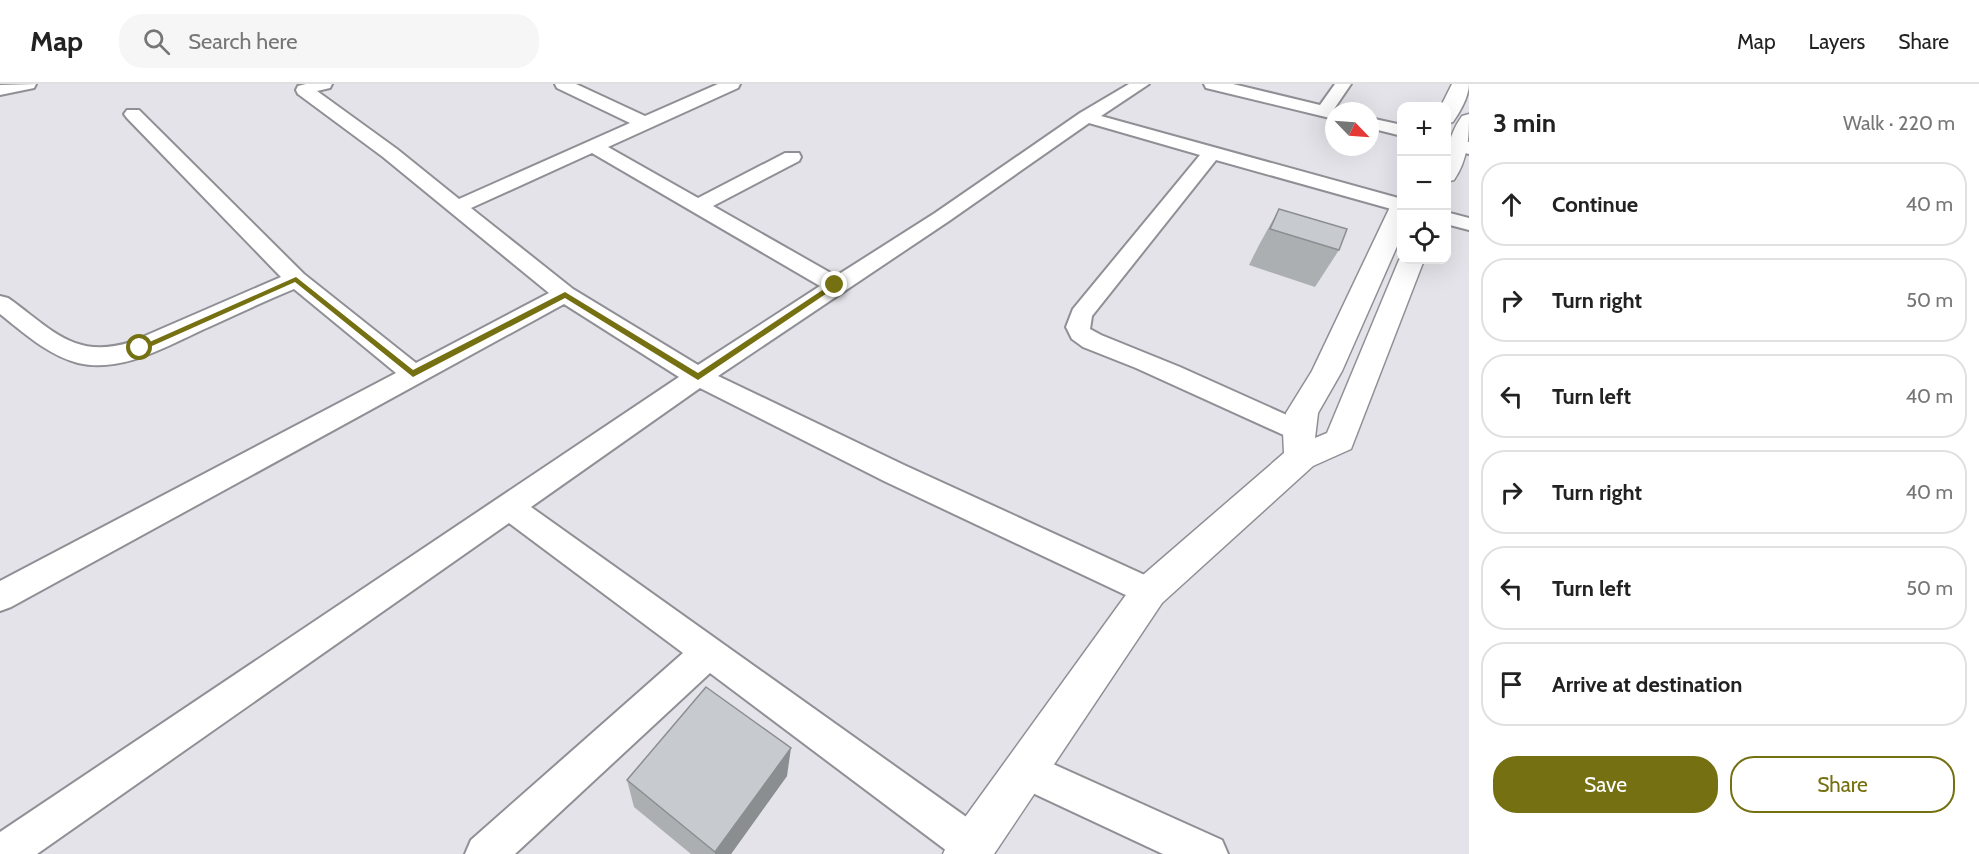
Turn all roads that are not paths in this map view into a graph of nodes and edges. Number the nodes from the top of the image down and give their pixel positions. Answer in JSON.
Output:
{"nodes":[{"id":1,"x":28,"y":84,"type":"edge"},
{"id":2,"x":324,"y":84,"type":"edge"},
{"id":3,"x":563,"y":84,"type":"edge"},
{"id":4,"x":732,"y":84,"type":"edge"},
{"id":5,"x":1141,"y":84,"type":"edge"},
{"id":6,"x":1212,"y":84,"type":"edge"},
{"id":7,"x":1343,"y":84,"type":"edge"},
{"id":8,"x":1462,"y":84,"type":"edge"},
{"id":9,"x":300,"y":87,"type":"edge"},
{"id":10,"x":0,"y":90,"type":"edge"},
{"id":11,"x":1334,"y":102,"type":"edge"},
{"id":12,"x":1451,"y":107,"type":"edge"},
{"id":13,"x":1325,"y":111,"type":"edge"},
{"id":14,"x":133,"y":114,"type":"dead end"},
{"id":15,"x":1086,"y":117,"type":"junction"},
{"id":16,"x":1469,"y":120,"type":"edge"},
{"id":17,"x":644,"y":123,"type":"junction"},
{"id":18,"x":1379,"y":125,"type":"edge"},
{"id":19,"x":1397,"y":130,"type":"edge"},
{"id":20,"x":1458,"y":145,"type":"edge"},
{"id":21,"x":593,"y":146,"type":"junction"},
{"id":22,"x":1213,"y":151,"type":"junction"},
{"id":23,"x":792,"y":156,"type":"dead end"},
{"id":24,"x":1451,"y":162,"type":"edge"},
{"id":25,"x":700,"y":206,"type":"junction"},
{"id":26,"x":1397,"y":206,"type":"edge"},
{"id":27,"x":457,"y":207,"type":"junction"},
{"id":28,"x":1400,"y":210,"type":"edge"},
{"id":29,"x":1451,"y":219,"type":"edge"},
{"id":30,"x":1469,"y":224,"type":"edge"},
{"id":31,"x":1410,"y":264,"type":"edge"},
{"id":32,"x":296,"y":279,"type":"junction"},
{"id":33,"x":835,"y":285,"type":"junction"},
{"id":34,"x":565,"y":294,"type":"junction"},
{"id":35,"x":0,"y":303,"type":"edge"},
{"id":36,"x":413,"y":374,"type":"junction"},
{"id":37,"x":698,"y":377,"type":"junction"},
{"id":38,"x":1300,"y":444,"type":"junction"},
{"id":39,"x":508,"y":506,"type":"junction"},
{"id":40,"x":1149,"y":592,"type":"junction"},
{"id":41,"x":0,"y":597,"type":"edge"},
{"id":42,"x":709,"y":652,"type":"junction"},
{"id":43,"x":1024,"y":770,"type":"junction"},
{"id":44,"x":969,"y":850,"type":"edge"},
{"id":45,"x":3,"y":854,"type":"edge"},
{"id":46,"x":485,"y":854,"type":"edge"},
{"id":47,"x":1208,"y":854,"type":"edge"}],
"edges":[{"from":1,"to":10,"type":"street"},
{"from":2,"to":9,"type":"street"},
{"from":3,"to":17,"type":"street"},
{"from":4,"to":17,"type":"street"},
{"from":5,"to":15,"type":"street"},
{"from":6,"to":13,"type":"street"},
{"from":7,"to":11,"type":"street"},
{"from":8,"to":12,"type":"street"},
{"from":9,"to":27,"type":"street"},
{"from":14,"to":32,"type":"street"},
{"from":15,"to":22,"type":"street"},
{"from":15,"to":33,"type":"street"},
{"from":16,"to":20,"type":"street"},
{"from":17,"to":21,"type":"street"},
{"from":18,"to":19,"type":"street"},
{"from":20,"to":24,"type":"street"},
{"from":21,"to":25,"type":"street"},
{"from":21,"to":27,"type":"street"},
{"from":22,"to":26,"type":"street"},
{"from":22,"to":38,"type":"street"},
{"from":23,"to":25,"type":"street"},
{"from":25,"to":33,"type":"street"},
{"from":27,"to":34,"type":"street"},
{"from":28,"to":38,"type":"street"},
{"from":29,"to":30,"type":"street"},
{"from":31,"to":38,"type":"street"},
{"from":32,"to":35,"type":"street"},
{"from":32,"to":36,"type":"street"},
{"from":33,"to":37,"type":"street"},
{"from":34,"to":36,"type":"street"},
{"from":34,"to":37,"type":"street"},
{"from":36,"to":41,"type":"street"},
{"from":37,"to":39,"type":"street"},
{"from":37,"to":40,"type":"street"},
{"from":38,"to":40,"type":"street"},
{"from":39,"to":42,"type":"street"},
{"from":39,"to":45,"type":"street"},
{"from":40,"to":43,"type":"street"},
{"from":42,"to":44,"type":"street"},
{"from":42,"to":46,"type":"street"},
{"from":43,"to":44,"type":"street"},
{"from":43,"to":47,"type":"street"}]}
